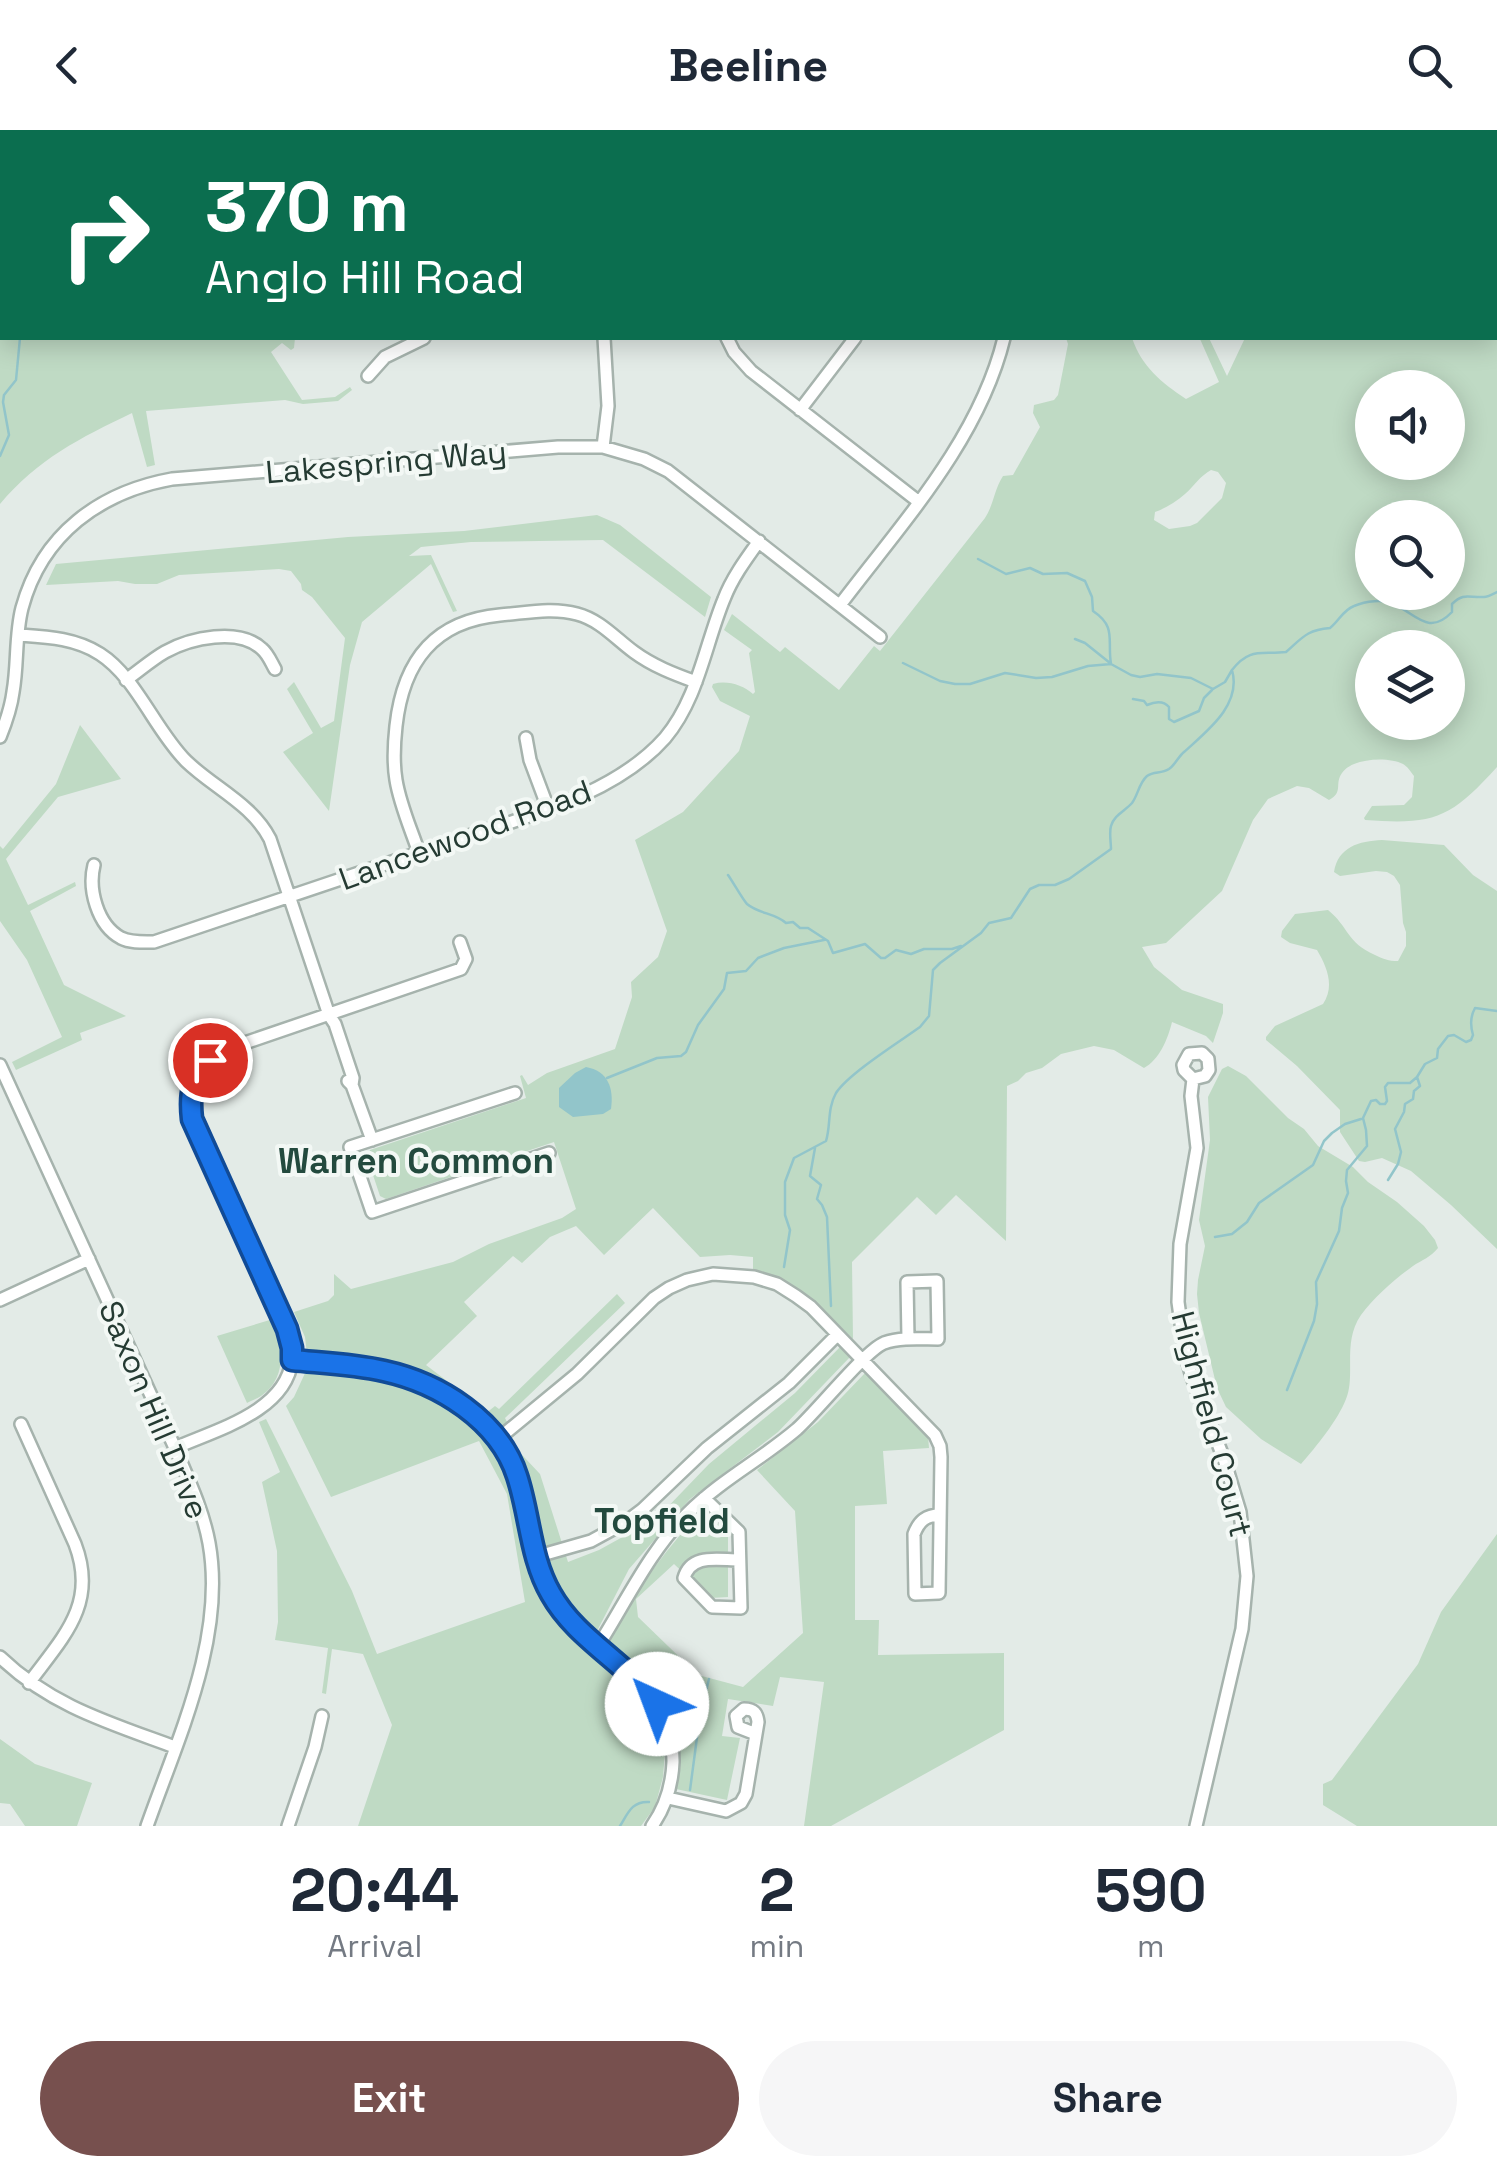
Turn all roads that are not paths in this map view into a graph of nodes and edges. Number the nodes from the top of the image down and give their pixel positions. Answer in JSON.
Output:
{"nodes":[{"id":1,"x":420,"y":340,"type":"edge"},
{"id":2,"x":604,"y":340,"type":"edge"},
{"id":3,"x":729,"y":340,"type":"edge"},
{"id":4,"x":853,"y":340,"type":"edge"},
{"id":5,"x":1004,"y":340,"type":"edge"},
{"id":6,"x":368,"y":376,"type":"dead end"},
{"id":7,"x":800,"y":410,"type":"junction"},
{"id":8,"x":602,"y":448,"type":"junction"},
{"id":9,"x":918,"y":502,"type":"junction"},
{"id":10,"x":759,"y":541,"type":"junction"},
{"id":11,"x":840,"y":605,"type":"junction"},
{"id":12,"x":18,"y":635,"type":"junction"},
{"id":13,"x":880,"y":636,"type":"dead end"},
{"id":14,"x":275,"y":669,"type":"dead end"},
{"id":15,"x":126,"y":680,"type":"junction"},
{"id":16,"x":696,"y":682,"type":"junction"},
{"id":17,"x":0,"y":736,"type":"edge"},
{"id":18,"x":526,"y":738,"type":"dead end"},
{"id":19,"x":548,"y":808,"type":"junction"},
{"id":20,"x":418,"y":853,"type":"junction"},
{"id":21,"x":94,"y":864,"type":"dead end"},
{"id":22,"x":290,"y":896,"type":"junction"},
{"id":23,"x":460,"y":942,"type":"dead end"},
{"id":24,"x":329,"y":1015,"type":"junction"},
{"id":25,"x":0,"y":1065,"type":"edge"},
{"id":26,"x":1193,"y":1078,"type":"dead end"},
{"id":27,"x":515,"y":1093,"type":"dead end"},
{"id":28,"x":372,"y":1140,"type":"junction"},
{"id":29,"x":549,"y":1153,"type":"dead end"},
{"id":30,"x":88,"y":1259,"type":"junction"},
{"id":31,"x":0,"y":1300,"type":"edge"},
{"id":32,"x":837,"y":1334,"type":"junction"},
{"id":33,"x":908,"y":1340,"type":"junction"},
{"id":34,"x":292,"y":1360,"type":"junction"},
{"id":35,"x":864,"y":1360,"type":"junction"},
{"id":36,"x":21,"y":1424,"type":"dead end"},
{"id":37,"x":498,"y":1438,"type":"junction"},
{"id":38,"x":175,"y":1448,"type":"junction"},
{"id":39,"x":704,"y":1498,"type":"junction"},
{"id":40,"x":940,"y":1514,"type":"junction"},
{"id":41,"x":536,"y":1557,"type":"junction"},
{"id":42,"x":739,"y":1560,"type":"junction"},
{"id":43,"x":598,"y":1646,"type":"junction"},
{"id":44,"x":0,"y":1657,"type":"edge"},
{"id":45,"x":29,"y":1683,"type":"junction"},
{"id":46,"x":322,"y":1716,"type":"dead end"},
{"id":47,"x":756,"y":1734,"type":"dead end"},
{"id":48,"x":175,"y":1747,"type":"junction"},
{"id":49,"x":668,"y":1798,"type":"junction"},
{"id":50,"x":147,"y":1826,"type":"edge"},
{"id":51,"x":288,"y":1826,"type":"edge"},
{"id":52,"x":652,"y":1826,"type":"edge"},
{"id":53,"x":1196,"y":1826,"type":"edge"}],
"edges":[{"from":1,"to":6,"type":"street"},
{"from":2,"to":8,"type":"street"},
{"from":3,"to":7,"type":"street"},
{"from":4,"to":7,"type":"street"},
{"from":5,"to":9,"type":"street"},
{"from":7,"to":9,"type":"street"},
{"from":8,"to":10,"type":"street","name":"Lakespring Way"},
{"from":8,"to":12,"type":"street","name":"Lakespring Way"},
{"from":9,"to":11,"type":"street"},
{"from":10,"to":11,"type":"street","name":"Lakespring Way"},
{"from":10,"to":16,"type":"street","name":"Lancewood Road"},
{"from":11,"to":13,"type":"street","name":"Lakespring Way"},
{"from":12,"to":15,"type":"street"},
{"from":12,"to":17,"type":"street","name":"Lakespring Way"},
{"from":14,"to":15,"type":"street"},
{"from":15,"to":22,"type":"street"},
{"from":16,"to":19,"type":"street","name":"Lancewood Road"},
{"from":16,"to":20,"type":"street"},
{"from":18,"to":19,"type":"street"},
{"from":19,"to":20,"type":"street","name":"Lancewood Road"},
{"from":20,"to":22,"type":"street","name":"Lancewood Road"},
{"from":21,"to":22,"type":"street","name":"Lancewood Road"},
{"from":22,"to":24,"type":"street"},
{"from":23,"to":24,"type":"street"},
{"from":24,"to":28,"type":"street"},
{"from":24,"to":34,"type":"street"},
{"from":25,"to":30,"type":"street","name":"Saxon Hill Drive"},
{"from":26,"to":53,"type":"street","name":"Highfield Court"},
{"from":27,"to":28,"type":"street"},
{"from":28,"to":29,"type":"street"},
{"from":30,"to":31,"type":"street"},
{"from":30,"to":38,"type":"street","name":"Saxon Hill Drive"},
{"from":32,"to":35,"type":"street"},
{"from":32,"to":37,"type":"street"},
{"from":32,"to":41,"type":"street"},
{"from":33,"to":33,"type":"street"},
{"from":33,"to":35,"type":"street"},
{"from":34,"to":37,"type":"street"},
{"from":34,"to":38,"type":"street"},
{"from":35,"to":39,"type":"street"},
{"from":35,"to":40,"type":"street"},
{"from":36,"to":45,"type":"street"},
{"from":37,"to":41,"type":"street"},
{"from":38,"to":48,"type":"street","name":"Saxon Hill Drive"},
{"from":39,"to":42,"type":"street"},
{"from":39,"to":43,"type":"street"},
{"from":40,"to":40,"type":"street"},
{"from":41,"to":43,"type":"street"},
{"from":42,"to":42,"type":"street"},
{"from":43,"to":49,"type":"street"},
{"from":44,"to":45,"type":"street"},
{"from":45,"to":48,"type":"street"},
{"from":46,"to":51,"type":"street"},
{"from":47,"to":49,"type":"street"},
{"from":48,"to":50,"type":"street","name":"Saxon Hill Drive"},
{"from":49,"to":52,"type":"street"}]}
